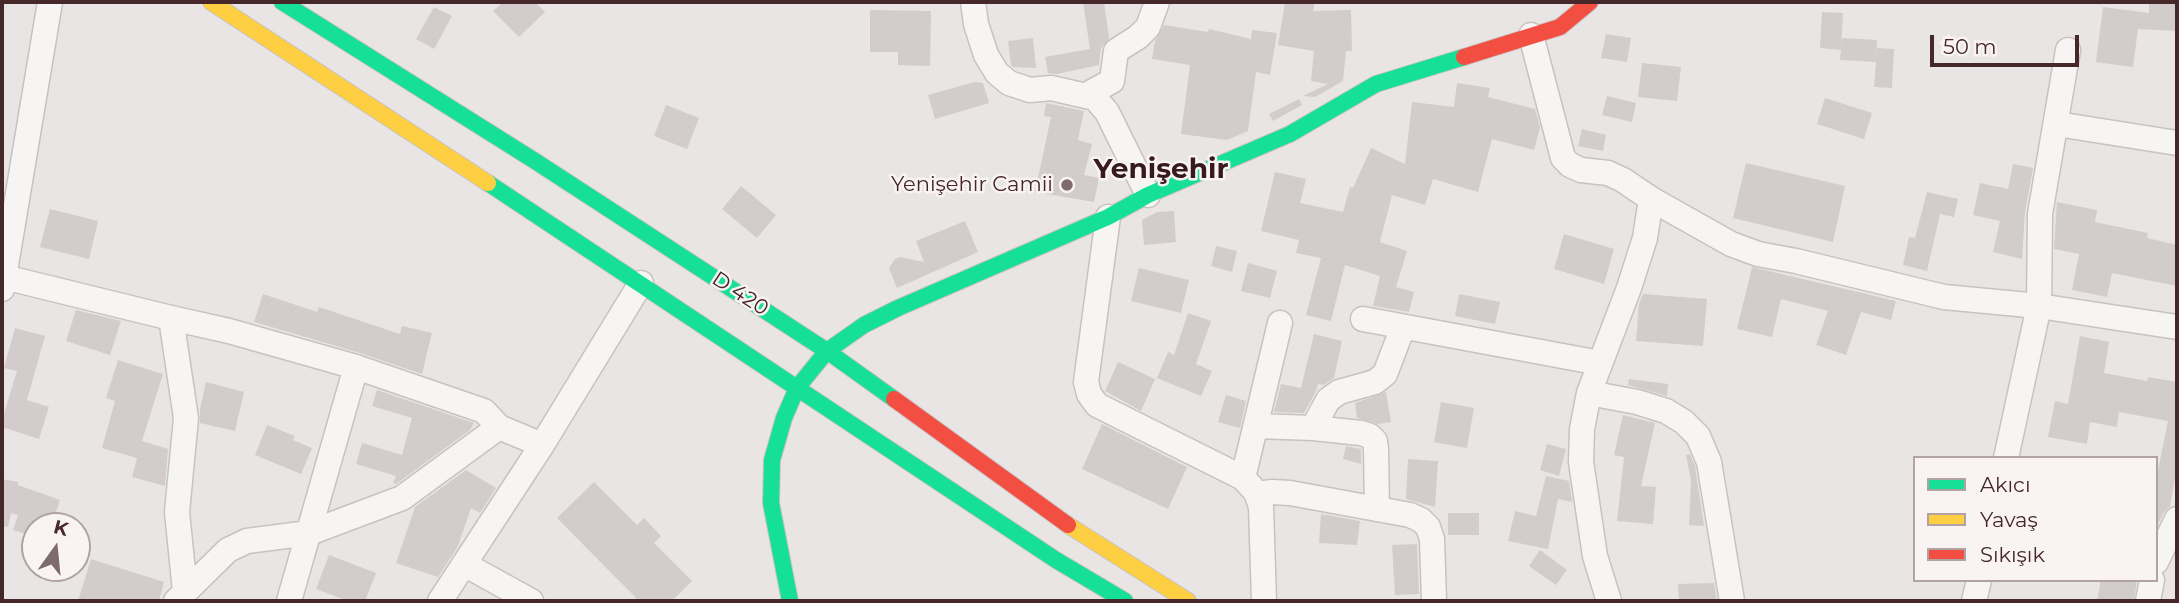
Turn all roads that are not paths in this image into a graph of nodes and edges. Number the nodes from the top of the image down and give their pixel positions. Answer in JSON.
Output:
{"nodes":[{"id":1,"x":50,"y":2,"type":"edge"},
{"id":2,"x":211,"y":2,"type":"edge"},
{"id":3,"x":282,"y":2,"type":"edge"},
{"id":4,"x":974,"y":2,"type":"edge"},
{"id":5,"x":1157,"y":2,"type":"edge"},
{"id":6,"x":1590,"y":2,"type":"edge"},
{"id":7,"x":1531,"y":35,"type":"junction"},
{"id":8,"x":2068,"y":50,"type":"dead end"},
{"id":9,"x":1086,"y":95,"type":"junction"},
{"id":10,"x":2057,"y":124,"type":"junction"},
{"id":11,"x":2177,"y":143,"type":"edge"},
{"id":12,"x":1148,"y":195,"type":"junction"},
{"id":13,"x":1651,"y":199,"type":"junction"},
{"id":14,"x":1108,"y":217,"type":"junction"},
{"id":15,"x":4,"y":270,"type":"edge"},
{"id":16,"x":641,"y":283,"type":"junction"},
{"id":17,"x":2039,"y":306,"type":"junction"},
{"id":18,"x":171,"y":318,"type":"junction"},
{"id":19,"x":1363,"y":319,"type":"dead end"},
{"id":20,"x":1280,"y":323,"type":"dead end"},
{"id":21,"x":1403,"y":327,"type":"junction"},
{"id":22,"x":2177,"y":327,"type":"edge"},
{"id":23,"x":827,"y":351,"type":"junction"},
{"id":24,"x":1600,"y":363,"type":"junction"},
{"id":25,"x":356,"y":367,"type":"junction"},
{"id":26,"x":797,"y":387,"type":"junction"},
{"id":27,"x":1589,"y":393,"type":"junction"},
{"id":28,"x":1255,"y":425,"type":"junction"},
{"id":29,"x":499,"y":427,"type":"junction"},
{"id":30,"x":1313,"y":428,"type":"junction"},
{"id":31,"x":542,"y":444,"type":"junction"},
{"id":32,"x":2006,"y":456,"type":"edge"},
{"id":33,"x":1250,"y":486,"type":"junction"},
{"id":34,"x":1377,"y":509,"type":"junction"},
{"id":35,"x":2177,"y":519,"type":"edge"},
{"id":36,"x":310,"y":533,"type":"junction"},
{"id":37,"x":2158,"y":558,"type":"edge"},
{"id":38,"x":464,"y":564,"type":"junction"},
{"id":39,"x":1979,"y":582,"type":"edge"},
{"id":40,"x":2152,"y":582,"type":"edge"},
{"id":41,"x":180,"y":596,"type":"edge"},
{"id":42,"x":289,"y":601,"type":"edge"},
{"id":43,"x":440,"y":601,"type":"edge"},
{"id":44,"x":531,"y":601,"type":"edge"},
{"id":45,"x":790,"y":601,"type":"edge"},
{"id":46,"x":1125,"y":601,"type":"edge"},
{"id":47,"x":1188,"y":601,"type":"edge"},
{"id":48,"x":1264,"y":601,"type":"edge"},
{"id":49,"x":1434,"y":601,"type":"edge"},
{"id":50,"x":1609,"y":601,"type":"edge"},
{"id":51,"x":1732,"y":601,"type":"edge"},
{"id":52,"x":1974,"y":601,"type":"edge"},
{"id":53,"x":2148,"y":601,"type":"edge"}],
"edges":[{"from":1,"to":15,"type":"street"},
{"from":2,"to":16,"type":"main road"},
{"from":3,"to":23,"type":"main road","name":"D 420"},
{"from":4,"to":9,"type":"street"},
{"from":5,"to":9,"type":"street"},
{"from":6,"to":7,"type":"main road"},
{"from":7,"to":12,"type":"main road"},
{"from":7,"to":13,"type":"street"},
{"from":8,"to":10,"type":"street"},
{"from":9,"to":12,"type":"street"},
{"from":10,"to":11,"type":"street"},
{"from":10,"to":17,"type":"street"},
{"from":12,"to":14,"type":"main road"},
{"from":13,"to":17,"type":"street"},
{"from":13,"to":24,"type":"street"},
{"from":14,"to":23,"type":"main road"},
{"from":14,"to":33,"type":"street"},
{"from":15,"to":18,"type":"street"},
{"from":16,"to":26,"type":"main road"},
{"from":16,"to":31,"type":"street"},
{"from":17,"to":22,"type":"street"},
{"from":17,"to":32,"type":"street"},
{"from":18,"to":25,"type":"street"},
{"from":18,"to":41,"type":"street"},
{"from":19,"to":21,"type":"street"},
{"from":20,"to":28,"type":"street"},
{"from":21,"to":24,"type":"street"},
{"from":21,"to":30,"type":"street"},
{"from":23,"to":26,"type":"main road"},
{"from":23,"to":47,"type":"main road","name":"D 420"},
{"from":24,"to":27,"type":"street"},
{"from":25,"to":29,"type":"street"},
{"from":25,"to":36,"type":"street"},
{"from":26,"to":45,"type":"main road"},
{"from":26,"to":46,"type":"main road"},
{"from":27,"to":50,"type":"street"},
{"from":27,"to":51,"type":"street"},
{"from":28,"to":30,"type":"street"},
{"from":28,"to":33,"type":"street"},
{"from":29,"to":31,"type":"street"},
{"from":29,"to":36,"type":"street"},
{"from":30,"to":34,"type":"street"},
{"from":31,"to":38,"type":"street"},
{"from":33,"to":34,"type":"street"},
{"from":33,"to":48,"type":"street"},
{"from":34,"to":49,"type":"street"},
{"from":35,"to":37,"type":"street"},
{"from":36,"to":41,"type":"street"},
{"from":36,"to":42,"type":"street"},
{"from":38,"to":43,"type":"street"},
{"from":38,"to":44,"type":"street"},
{"from":39,"to":52,"type":"street"},
{"from":40,"to":53,"type":"street"}]}
